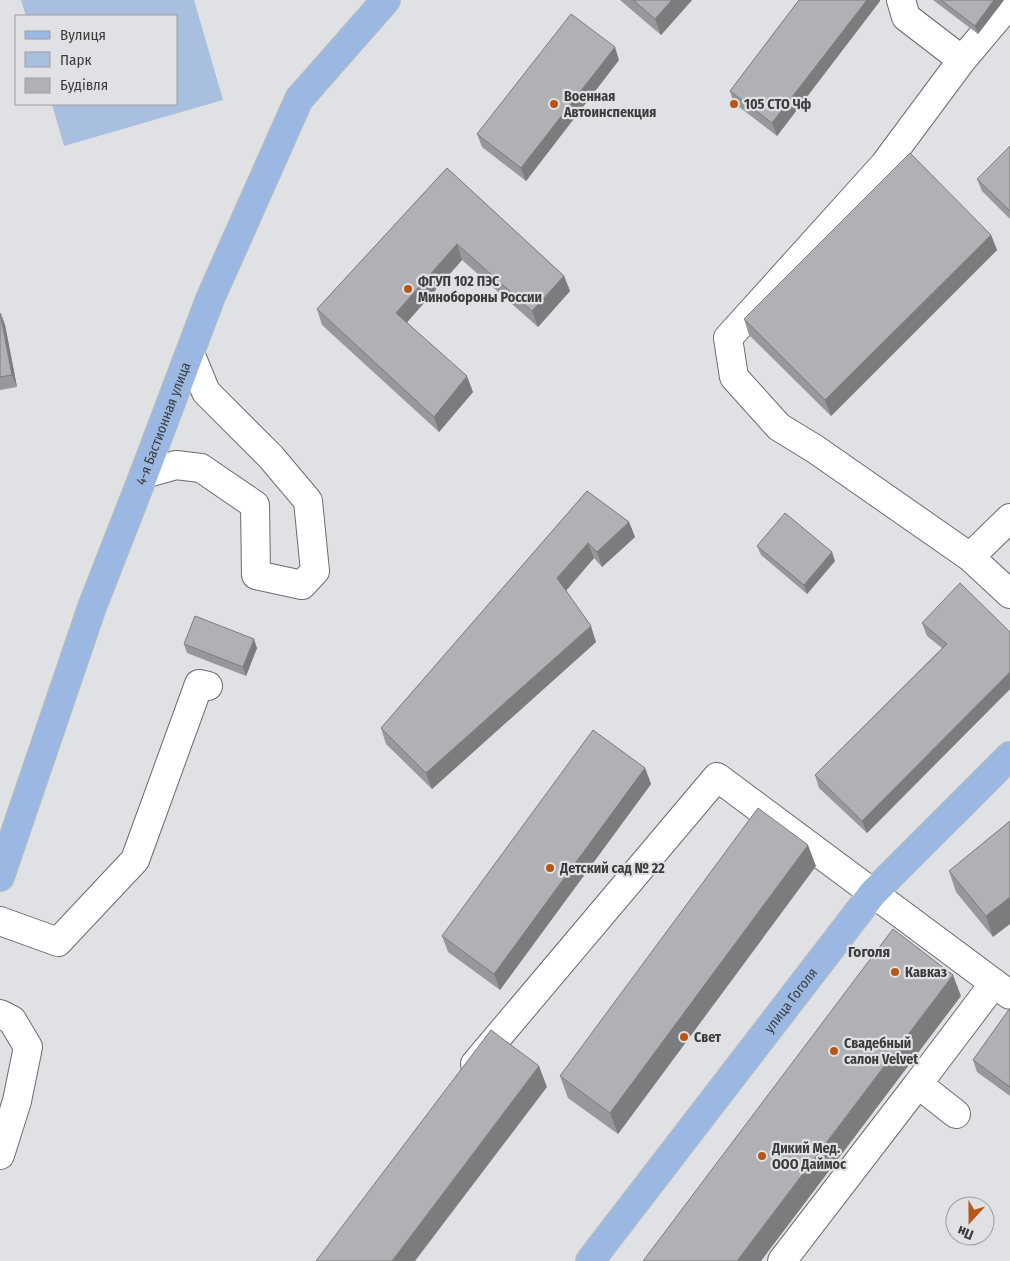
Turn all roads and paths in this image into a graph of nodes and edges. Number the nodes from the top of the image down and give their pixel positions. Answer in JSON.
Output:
{"nodes":[{"id":1,"x":386,"y":0,"type":"edge"},
{"id":2,"x":901,"y":0,"type":"edge"},
{"id":3,"x":1010,"y":3,"type":"edge"},
{"id":4,"x":962,"y":60,"type":"junction"},
{"id":5,"x":190,"y":353,"type":"junction"},
{"id":6,"x":144,"y":474,"type":"junction"},
{"id":7,"x":1010,"y":518,"type":"edge"},
{"id":8,"x":970,"y":557,"type":"junction"},
{"id":9,"x":1010,"y":594,"type":"edge"},
{"id":10,"x":208,"y":686,"type":"dead end"},
{"id":11,"x":1010,"y":756,"type":"edge"},
{"id":12,"x":0,"y":877,"type":"edge"},
{"id":13,"x":873,"y":894,"type":"junction"},
{"id":14,"x":0,"y":921,"type":"edge"},
{"id":15,"x":1001,"y":988,"type":"edge"},
{"id":16,"x":0,"y":1014,"type":"edge"},
{"id":17,"x":460,"y":1082,"type":"edge"},
{"id":18,"x":918,"y":1084,"type":"junction"},
{"id":19,"x":956,"y":1114,"type":"dead end"},
{"id":20,"x":0,"y":1155,"type":"edge"},
{"id":21,"x":590,"y":1261,"type":"edge"},
{"id":22,"x":782,"y":1261,"type":"edge"}],
"edges":[{"from":1,"to":5,"type":"main road","name":"4-я Бастионная улица"},
{"from":2,"to":4,"type":"street"},
{"from":3,"to":4,"type":"street"},
{"from":4,"to":8,"type":"street"},
{"from":5,"to":6,"type":"main road","name":"4-я Бастионная улица"},
{"from":5,"to":6,"type":"street"},
{"from":6,"to":12,"type":"main road","name":"4-я Бастионная улица"},
{"from":7,"to":8,"type":"street"},
{"from":8,"to":9,"type":"street"},
{"from":10,"to":14,"type":"street"},
{"from":11,"to":13,"type":"main road","name":"улица Гоголя"},
{"from":13,"to":15,"type":"street"},
{"from":13,"to":17,"type":"street"},
{"from":13,"to":21,"type":"main road","name":"улица Гоголя"},
{"from":15,"to":18,"type":"street"},
{"from":16,"to":20,"type":"street"},
{"from":18,"to":19,"type":"street"},
{"from":18,"to":22,"type":"street"}]}
